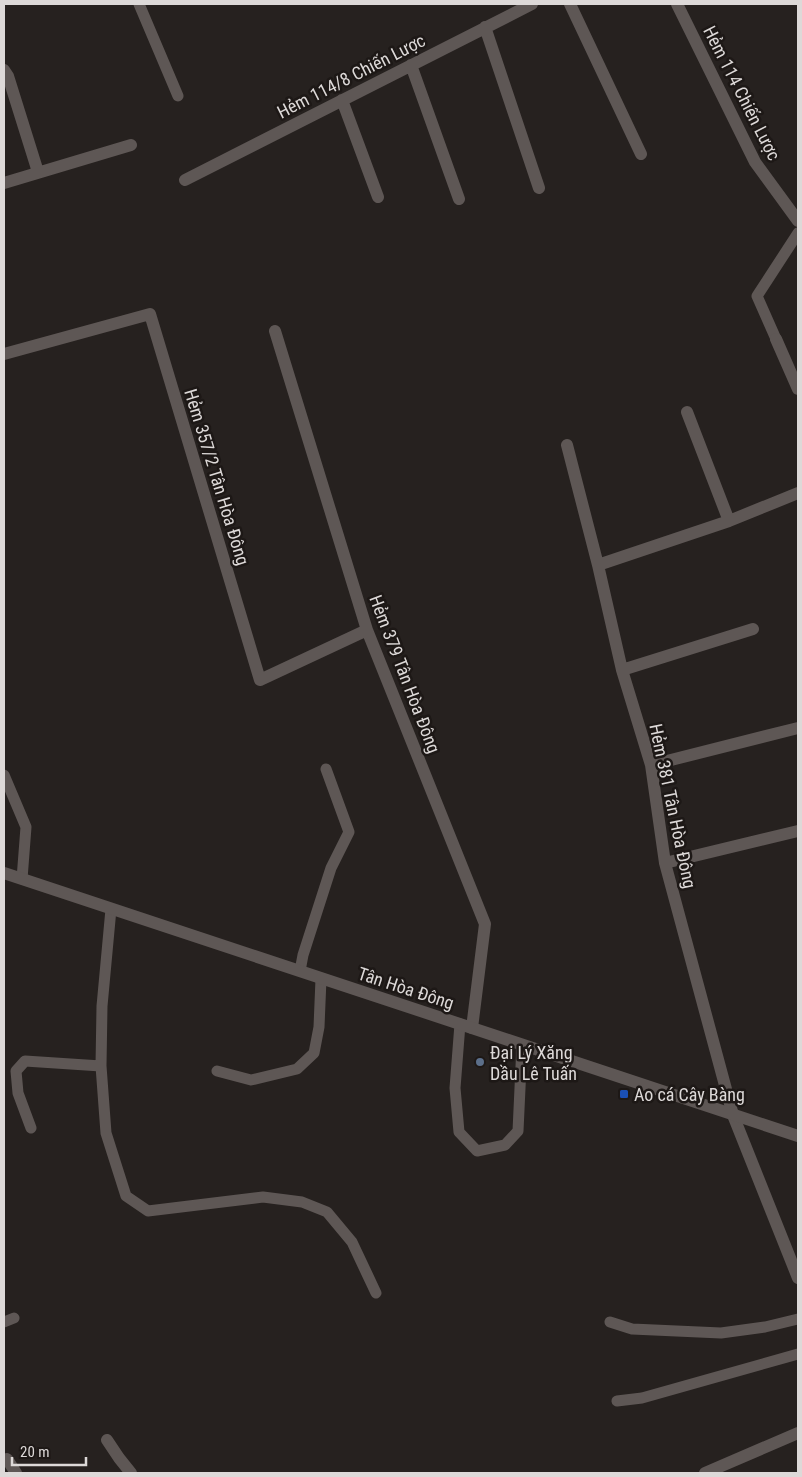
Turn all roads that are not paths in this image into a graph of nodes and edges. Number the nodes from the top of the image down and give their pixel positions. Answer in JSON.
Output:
{"nodes":[{"id":1,"x":139,"y":4,"type":"edge"},
{"id":2,"x":532,"y":4,"type":"edge"},
{"id":3,"x":570,"y":4,"type":"edge"},
{"id":4,"x":677,"y":4,"type":"edge"},
{"id":5,"x":485,"y":27,"type":"junction"},
{"id":6,"x":411,"y":65,"type":"junction"},
{"id":7,"x":4,"y":70,"type":"edge"},
{"id":8,"x":178,"y":96,"type":"dead end"},
{"id":9,"x":342,"y":100,"type":"junction"},
{"id":10,"x":131,"y":145,"type":"dead end"},
{"id":11,"x":641,"y":154,"type":"dead end"},
{"id":12,"x":38,"y":172,"type":"junction"},
{"id":13,"x":185,"y":180,"type":"dead end"},
{"id":14,"x":4,"y":183,"type":"edge"},
{"id":15,"x":539,"y":188,"type":"dead end"},
{"id":16,"x":378,"y":197,"type":"dead end"},
{"id":17,"x":459,"y":199,"type":"dead end"},
{"id":18,"x":798,"y":221,"type":"edge"},
{"id":19,"x":798,"y":233,"type":"edge"},
{"id":20,"x":275,"y":331,"type":"dead end"},
{"id":21,"x":776,"y":339,"type":"joint"},
{"id":22,"x":4,"y":354,"type":"edge"},
{"id":23,"x":798,"y":389,"type":"edge"},
{"id":24,"x":687,"y":412,"type":"dead end"},
{"id":25,"x":567,"y":445,"type":"dead end"},
{"id":26,"x":798,"y":493,"type":"edge"},
{"id":27,"x":729,"y":521,"type":"junction"},
{"id":28,"x":598,"y":564,"type":"junction"},
{"id":29,"x":753,"y":629,"type":"dead end"},
{"id":30,"x":367,"y":630,"type":"junction"},
{"id":31,"x":622,"y":670,"type":"junction"},
{"id":32,"x":798,"y":728,"type":"edge"},
{"id":33,"x":651,"y":765,"type":"junction"},
{"id":34,"x":326,"y":769,"type":"dead end"},
{"id":35,"x":4,"y":775,"type":"edge"},
{"id":36,"x":798,"y":831,"type":"edge"},
{"id":37,"x":665,"y":863,"type":"junction"},
{"id":38,"x":4,"y":874,"type":"edge"},
{"id":39,"x":22,"y":880,"type":"junction"},
{"id":40,"x":111,"y":909,"type":"junction"},
{"id":41,"x":300,"y":972,"type":"junction"},
{"id":42,"x":322,"y":978,"type":"junction"},
{"id":43,"x":466,"y":1026,"type":"junction"},
{"id":44,"x":522,"y":1045,"type":"junction"},
{"id":45,"x":101,"y":1066,"type":"junction"},
{"id":46,"x":217,"y":1071,"type":"dead end"},
{"id":47,"x":733,"y":1115,"type":"junction"},
{"id":48,"x":31,"y":1128,"type":"dead end"},
{"id":49,"x":798,"y":1136,"type":"edge"},
{"id":50,"x":798,"y":1278,"type":"edge"},
{"id":51,"x":376,"y":1293,"type":"dead end"},
{"id":52,"x":798,"y":1319,"type":"edge"},
{"id":53,"x":610,"y":1322,"type":"dead end"},
{"id":54,"x":798,"y":1354,"type":"edge"},
{"id":55,"x":617,"y":1401,"type":"dead end"},
{"id":56,"x":798,"y":1433,"type":"edge"},
{"id":57,"x":107,"y":1440,"type":"dead end"},
{"id":58,"x":7,"y":1460,"type":"dead end"},
{"id":59,"x":16,"y":1473,"type":"edge"},
{"id":60,"x":131,"y":1473,"type":"edge"},
{"id":61,"x":706,"y":1473,"type":"edge"}],
"edges":[{"from":1,"to":8,"type":"lane"},
{"from":2,"to":5,"type":"street","name":"Hẻm 114/8 Chiến Lược"},
{"from":3,"to":11,"type":"street"},
{"from":4,"to":18,"type":"street","name":"Hẻm 114 Chiến Lược"},
{"from":5,"to":6,"type":"street","name":"Hẻm 114/8 Chiến Lược"},
{"from":5,"to":15,"type":"street"},
{"from":6,"to":9,"type":"street","name":"Hẻm 114/8 Chiến Lược"},
{"from":6,"to":17,"type":"street"},
{"from":7,"to":12,"type":"street"},
{"from":9,"to":13,"type":"street","name":"Hẻm 114/8 Chiến Lược"},
{"from":9,"to":16,"type":"street"},
{"from":10,"to":12,"type":"street"},
{"from":12,"to":14,"type":"street"},
{"from":19,"to":21,"type":"lane"},
{"from":20,"to":30,"type":"street","name":"Hẻm 379 Tân Hòa Đông"},
{"from":21,"to":23,"type":"street"},
{"from":22,"to":30,"type":"street","name":"Hẻm 357/2 Tân Hòa Đông"},
{"from":24,"to":27,"type":"street"},
{"from":25,"to":28,"type":"street","name":"Hẻm 381 Tân Hòa Đông"},
{"from":26,"to":27,"type":"street"},
{"from":27,"to":28,"type":"street"},
{"from":28,"to":31,"type":"street","name":"Hẻm 381 Tân Hòa Đông"},
{"from":29,"to":31,"type":"street"},
{"from":30,"to":43,"type":"street","name":"Hẻm 379 Tân Hòa Đông"},
{"from":31,"to":33,"type":"street","name":"Hẻm 381 Tân Hòa Đông"},
{"from":32,"to":33,"type":"street"},
{"from":33,"to":37,"type":"street","name":"Hẻm 381 Tân Hòa Đông"},
{"from":34,"to":41,"type":"lane"},
{"from":35,"to":39,"type":"lane"},
{"from":36,"to":37,"type":"street"},
{"from":37,"to":47,"type":"street","name":"Hẻm 381 Tân Hòa Đông"},
{"from":38,"to":39,"type":"street","name":"Tân Hòa Đông"},
{"from":39,"to":40,"type":"street","name":"Tân Hòa Đông"},
{"from":40,"to":41,"type":"street","name":"Tân Hòa Đông"},
{"from":40,"to":45,"type":"lane"},
{"from":41,"to":42,"type":"street","name":"Tân Hòa Đông"},
{"from":42,"to":43,"type":"street","name":"Tân Hòa Đông"},
{"from":42,"to":46,"type":"lane"},
{"from":43,"to":44,"type":"street","name":"Tân Hòa Đông"},
{"from":43,"to":44,"type":"lane"},
{"from":44,"to":47,"type":"street","name":"Tân Hòa Đông"},
{"from":45,"to":48,"type":"lane"},
{"from":45,"to":51,"type":"lane"},
{"from":47,"to":49,"type":"street","name":"Tân Hòa Đông"},
{"from":47,"to":50,"type":"street","name":"Hẻm 381 Tân Hòa Đông"},
{"from":52,"to":53,"type":"lane"},
{"from":54,"to":55,"type":"lane"},
{"from":56,"to":61,"type":"street"},
{"from":57,"to":60,"type":"street"},
{"from":58,"to":59,"type":"street"}]}
